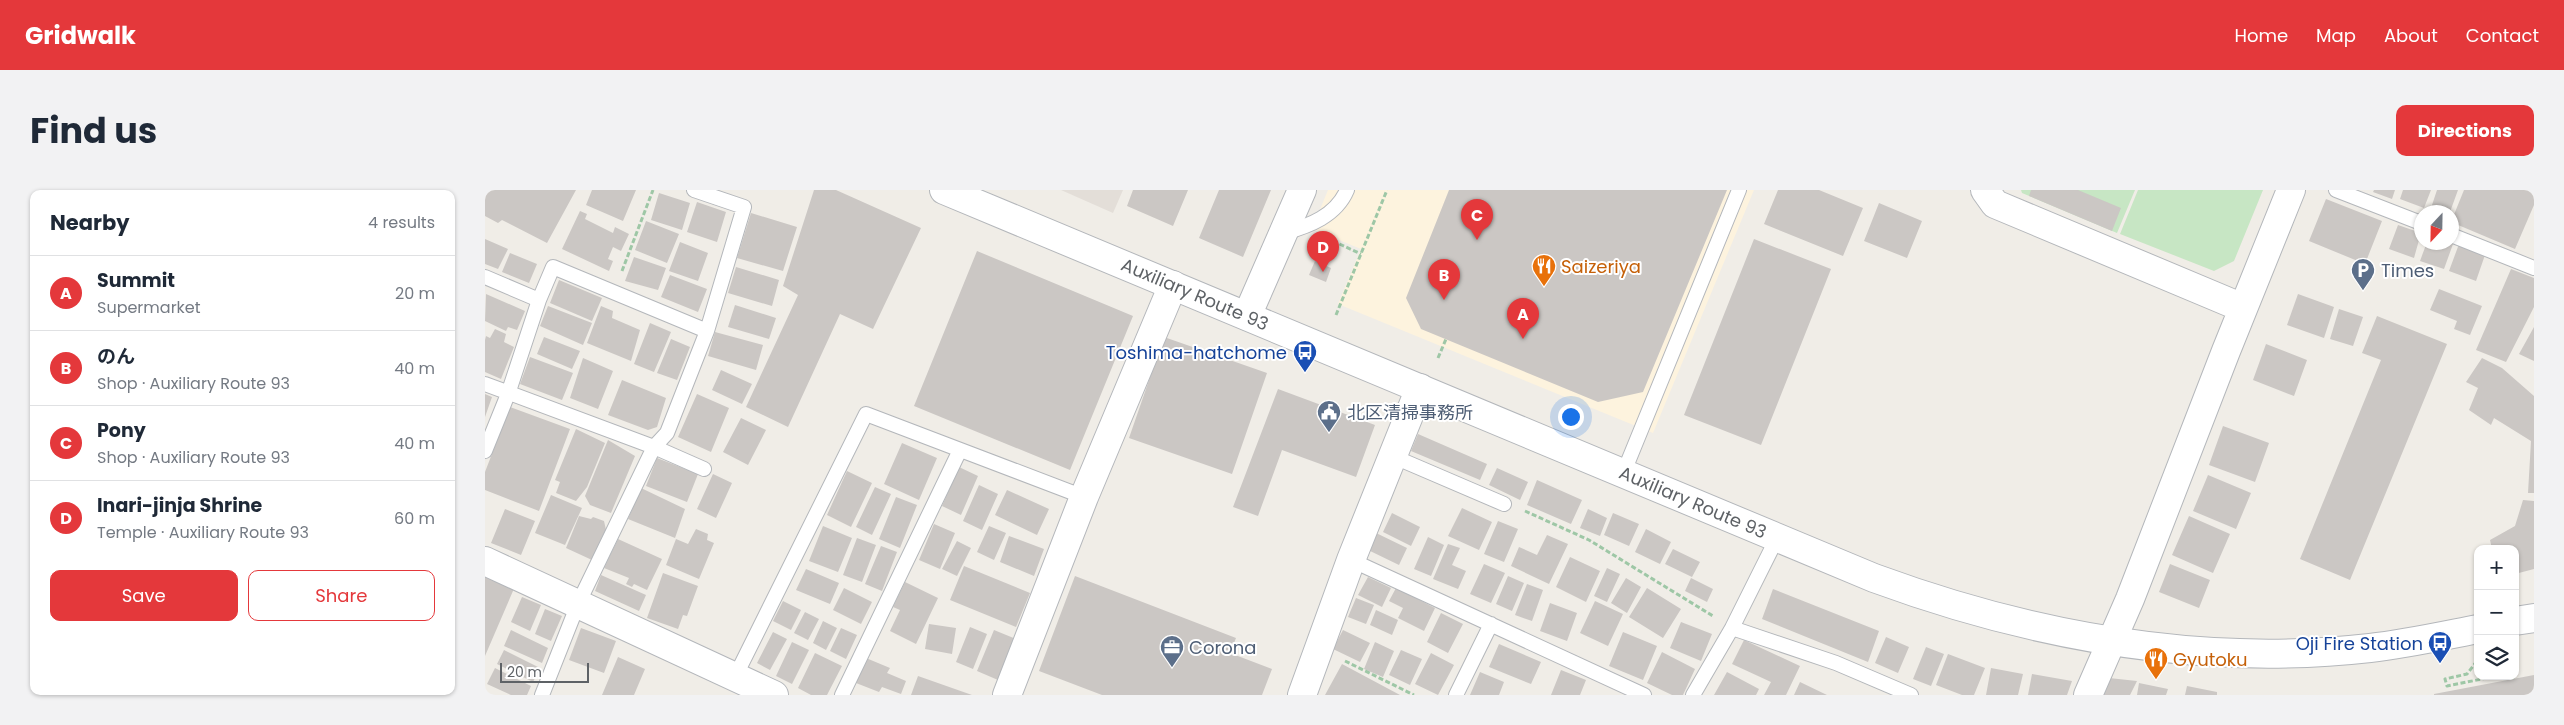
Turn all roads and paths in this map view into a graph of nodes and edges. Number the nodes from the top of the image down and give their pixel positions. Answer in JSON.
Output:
{"nodes":[{"id":1,"x":653,"y":190,"type":"edge"},
{"id":2,"x":694,"y":190,"type":"edge"},
{"id":3,"x":944,"y":190,"type":"edge"},
{"id":4,"x":1302,"y":190,"type":"edge"},
{"id":5,"x":1387,"y":190,"type":"edge"},
{"id":6,"x":1739,"y":190,"type":"edge"},
{"id":7,"x":1985,"y":190,"type":"edge"},
{"id":8,"x":2291,"y":190,"type":"edge"},
{"id":9,"x":2337,"y":190,"type":"edge"},
{"id":10,"x":1345,"y":194,"type":"edge"},
{"id":11,"x":2414,"y":220,"type":"edge"},
{"id":12,"x":1283,"y":233,"type":"junction"},
{"id":13,"x":2459,"y":238,"type":"edge"},
{"id":14,"x":1361,"y":254,"type":"junction"},
{"id":15,"x":1324,"y":262,"type":"dead end"},
{"id":16,"x":2534,"y":268,"type":"edge"},
{"id":17,"x":485,"y":277,"type":"edge"},
{"id":18,"x":1173,"y":285,"type":"junction"},
{"id":19,"x":613,"y":292,"type":"junction"},
{"id":20,"x":539,"y":300,"type":"junction"},
{"id":21,"x":2243,"y":308,"type":"junction"},
{"id":22,"x":1336,"y":315,"type":"dead end"},
{"id":23,"x":1247,"y":316,"type":"junction"},
{"id":24,"x":707,"y":331,"type":"junction"},
{"id":25,"x":1446,"y":339,"type":"dead end"},
{"id":26,"x":1438,"y":358,"type":"dead end"},
{"id":27,"x":485,"y":384,"type":"edge"},
{"id":28,"x":1420,"y":388,"type":"junction"},
{"id":29,"x":508,"y":394,"type":"junction"},
{"id":30,"x":654,"y":447,"type":"junction"},
{"id":31,"x":960,"y":450,"type":"junction"},
{"id":32,"x":485,"y":451,"type":"edge"},
{"id":33,"x":1391,"y":456,"type":"junction"},
{"id":34,"x":704,"y":469,"type":"dead end"},
{"id":35,"x":1623,"y":474,"type":"junction"},
{"id":36,"x":1084,"y":497,"type":"junction"},
{"id":37,"x":1504,"y":504,"type":"joint"},
{"id":38,"x":1777,"y":538,"type":"junction"},
{"id":39,"x":1351,"y":560,"type":"junction"},
{"id":40,"x":485,"y":562,"type":"edge"},
{"id":41,"x":579,"y":604,"type":"junction"},
{"id":42,"x":2534,"y":618,"type":"edge"},
{"id":43,"x":2519,"y":621,"type":"edge"},
{"id":44,"x":1491,"y":624,"type":"junction"},
{"id":45,"x":1733,"y":628,"type":"junction"},
{"id":46,"x":2474,"y":630,"type":"edge"},
{"id":47,"x":2113,"y":642,"type":"junction"},
{"id":48,"x":1318,"y":647,"type":"junction"},
{"id":49,"x":2474,"y":665,"type":"edge"},
{"id":50,"x":735,"y":677,"type":"junction"},
{"id":51,"x":2477,"y":680,"type":"edge"},
{"id":52,"x":541,"y":695,"type":"edge"},
{"id":53,"x":773,"y":695,"type":"edge"},
{"id":54,"x":842,"y":695,"type":"edge"},
{"id":55,"x":1007,"y":695,"type":"edge"},
{"id":56,"x":1301,"y":695,"type":"edge"},
{"id":57,"x":1414,"y":695,"type":"edge"},
{"id":58,"x":1456,"y":695,"type":"edge"},
{"id":59,"x":1644,"y":695,"type":"edge"},
{"id":60,"x":1693,"y":695,"type":"edge"},
{"id":61,"x":1911,"y":695,"type":"edge"},
{"id":62,"x":2088,"y":695,"type":"edge"}],
"edges":[{"from":1,"to":19,"type":"path"},
{"from":2,"to":24,"type":"lane"},
{"from":3,"to":18,"type":"street","name":"Auxiliary Route 93"},
{"from":4,"to":12,"type":"street"},
{"from":5,"to":14,"type":"path"},
{"from":6,"to":35,"type":"lane"},
{"from":7,"to":21,"type":"street"},
{"from":8,"to":21,"type":"street"},
{"from":9,"to":11,"type":"lane"},
{"from":10,"to":12,"type":"lane"},
{"from":12,"to":23,"type":"street"},
{"from":13,"to":16,"type":"lane"},
{"from":14,"to":15,"type":"path"},
{"from":14,"to":22,"type":"path"},
{"from":17,"to":20,"type":"lane"},
{"from":18,"to":23,"type":"street","name":"Auxiliary Route 93"},
{"from":18,"to":36,"type":"street"},
{"from":19,"to":20,"type":"lane"},
{"from":19,"to":24,"type":"lane"},
{"from":20,"to":29,"type":"lane"},
{"from":21,"to":47,"type":"street"},
{"from":23,"to":28,"type":"street","name":"Auxiliary Route 93"},
{"from":24,"to":30,"type":"lane"},
{"from":25,"to":26,"type":"path"},
{"from":27,"to":29,"type":"lane"},
{"from":28,"to":33,"type":"street"},
{"from":28,"to":35,"type":"street","name":"Auxiliary Route 93"},
{"from":29,"to":30,"type":"lane"},
{"from":29,"to":32,"type":"lane"},
{"from":30,"to":34,"type":"lane"},
{"from":30,"to":41,"type":"lane"},
{"from":31,"to":36,"type":"lane"},
{"from":31,"to":50,"type":"lane"},
{"from":31,"to":54,"type":"lane"},
{"from":33,"to":37,"type":"lane"},
{"from":33,"to":39,"type":"street"},
{"from":35,"to":38,"type":"street","name":"Auxiliary Route 93"},
{"from":36,"to":55,"type":"street"},
{"from":37,"to":45,"type":"path"},
{"from":38,"to":45,"type":"lane"},
{"from":38,"to":47,"type":"street","name":"Auxiliary Route 93"},
{"from":39,"to":44,"type":"lane"},
{"from":39,"to":48,"type":"street"},
{"from":40,"to":41,"type":"street"},
{"from":41,"to":50,"type":"street"},
{"from":41,"to":52,"type":"lane"},
{"from":42,"to":43,"type":"street"},
{"from":44,"to":58,"type":"lane"},
{"from":44,"to":59,"type":"lane"},
{"from":45,"to":60,"type":"lane"},
{"from":45,"to":61,"type":"lane"},
{"from":46,"to":47,"type":"street","name":"Auxiliary Route 93"},
{"from":47,"to":62,"type":"street"},
{"from":48,"to":56,"type":"street"},
{"from":48,"to":57,"type":"path"},
{"from":49,"to":51,"type":"path"},
{"from":50,"to":53,"type":"street"}]}
